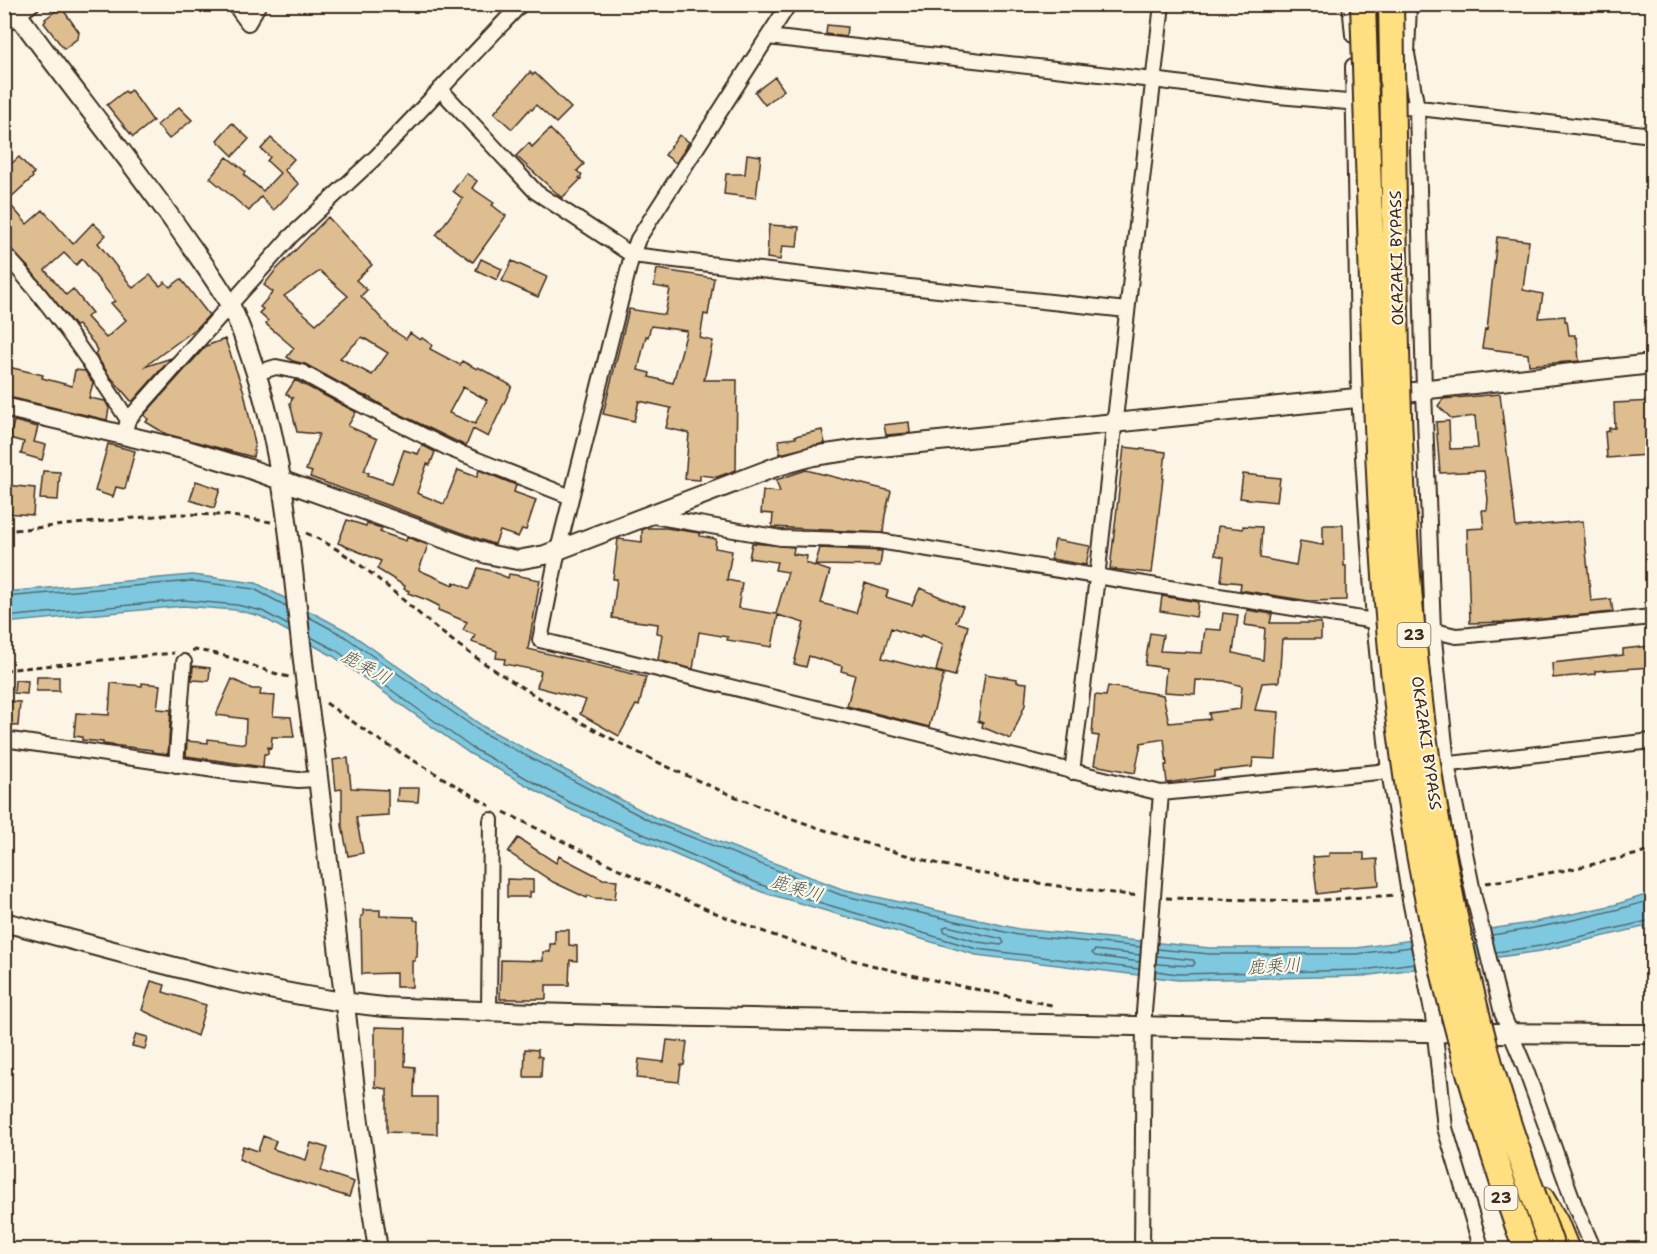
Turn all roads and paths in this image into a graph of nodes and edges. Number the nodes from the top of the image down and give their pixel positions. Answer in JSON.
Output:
{"nodes":[{"id":1,"x":32,"y":4,"type":"edge"},
{"id":2,"x":234,"y":4,"type":"edge"},
{"id":3,"x":260,"y":4,"type":"edge"},
{"id":4,"x":521,"y":4,"type":"edge"},
{"id":5,"x":789,"y":4,"type":"edge"},
{"id":6,"x":1162,"y":4,"type":"edge"},
{"id":7,"x":1350,"y":4,"type":"edge"},
{"id":8,"x":1363,"y":4,"type":"edge"},
{"id":9,"x":1391,"y":4,"type":"edge"},
{"id":10,"x":1409,"y":4,"type":"edge"},
{"id":11,"x":11,"y":15,"type":"edge"},
{"id":12,"x":768,"y":37,"type":"junction"},
{"id":13,"x":1153,"y":80,"type":"junction"},
{"id":14,"x":440,"y":89,"type":"junction"},
{"id":15,"x":1354,"y":102,"type":"junction"},
{"id":16,"x":1417,"y":108,"type":"junction"},
{"id":17,"x":1653,"y":135,"type":"edge"},
{"id":18,"x":4,"y":253,"type":"edge"},
{"id":19,"x":632,"y":255,"type":"junction"},
{"id":20,"x":230,"y":305,"type":"junction"},
{"id":21,"x":1127,"y":309,"type":"junction"},
{"id":22,"x":1653,"y":364,"type":"edge"},
{"id":23,"x":256,"y":373,"type":"junction"},
{"id":24,"x":1424,"y":391,"type":"junction"},
{"id":25,"x":1359,"y":397,"type":"junction"},
{"id":26,"x":4,"y":407,"type":"edge"},
{"id":27,"x":1114,"y":423,"type":"junction"},
{"id":28,"x":126,"y":428,"type":"junction"},
{"id":29,"x":280,"y":478,"type":"junction"},
{"id":30,"x":571,"y":497,"type":"junction"},
{"id":31,"x":647,"y":515,"type":"junction"},
{"id":32,"x":286,"y":525,"type":"junction"},
{"id":33,"x":4,"y":531,"type":"edge"},
{"id":34,"x":558,"y":550,"type":"junction"},
{"id":35,"x":1097,"y":578,"type":"junction"},
{"id":36,"x":1653,"y":617,"type":"edge"},
{"id":37,"x":1374,"y":621,"type":"junction"},
{"id":38,"x":1433,"y":630,"type":"junction"},
{"id":39,"x":184,"y":662,"type":"dead end"},
{"id":40,"x":4,"y":670,"type":"edge"},
{"id":41,"x":304,"y":678,"type":"junction"},
{"id":42,"x":4,"y":739,"type":"edge"},
{"id":43,"x":1653,"y":741,"type":"edge"},
{"id":44,"x":1447,"y":764,"type":"junction"},
{"id":45,"x":176,"y":765,"type":"junction"},
{"id":46,"x":1389,"y":771,"type":"junction"},
{"id":47,"x":1072,"y":772,"type":"junction"},
{"id":48,"x":318,"y":779,"type":"junction"},
{"id":49,"x":1161,"y":794,"type":"junction"},
{"id":50,"x":491,"y":820,"type":"dead end"},
{"id":51,"x":1653,"y":851,"type":"edge"},
{"id":52,"x":1473,"y":891,"type":"junction"},
{"id":53,"x":1410,"y":897,"type":"junction"},
{"id":54,"x":1152,"y":904,"type":"junction"},
{"id":55,"x":4,"y":922,"type":"edge"},
{"id":56,"x":346,"y":1003,"type":"junction"},
{"id":57,"x":1062,"y":1008,"type":"dead end"},
{"id":58,"x":489,"y":1011,"type":"junction"},
{"id":59,"x":1144,"y":1020,"type":"junction"},
{"id":60,"x":1434,"y":1023,"type":"junction"},
{"id":61,"x":1511,"y":1034,"type":"junction"},
{"id":62,"x":1653,"y":1034,"type":"edge"},
{"id":63,"x":1489,"y":1145,"type":"junction"},
{"id":64,"x":1523,"y":1166,"type":"junction"},
{"id":65,"x":378,"y":1250,"type":"edge"},
{"id":66,"x":1142,"y":1250,"type":"edge"},
{"id":67,"x":1482,"y":1250,"type":"edge"},
{"id":68,"x":1514,"y":1250,"type":"edge"},
{"id":69,"x":1526,"y":1250,"type":"edge"},
{"id":70,"x":1553,"y":1250,"type":"edge"},
{"id":71,"x":1567,"y":1250,"type":"edge"},
{"id":72,"x":1594,"y":1250,"type":"edge"}],
"edges":[{"from":1,"to":11,"type":"street"},
{"from":2,"to":3,"type":"street"},
{"from":4,"to":14,"type":"street"},
{"from":5,"to":12,"type":"street"},
{"from":6,"to":13,"type":"street"},
{"from":7,"to":15,"type":"street"},
{"from":8,"to":63,"type":"highway","name":"OKAZAKI BYPASS","number":"23","bridge":true},
{"from":9,"to":64,"type":"highway","name":"OKAZAKI BYPASS","number":"23","bridge":true},
{"from":10,"to":16,"type":"street"},
{"from":11,"to":20,"type":"street"},
{"from":12,"to":13,"type":"street"},
{"from":12,"to":19,"type":"street"},
{"from":13,"to":15,"type":"street"},
{"from":13,"to":21,"type":"street"},
{"from":14,"to":19,"type":"street"},
{"from":14,"to":20,"type":"street"},
{"from":15,"to":16,"type":"street"},
{"from":15,"to":25,"type":"street"},
{"from":16,"to":17,"type":"street"},
{"from":16,"to":24,"type":"street"},
{"from":18,"to":28,"type":"street"},
{"from":19,"to":21,"type":"street"},
{"from":19,"to":30,"type":"street"},
{"from":20,"to":23,"type":"street"},
{"from":20,"to":28,"type":"street"},
{"from":21,"to":27,"type":"street"},
{"from":22,"to":24,"type":"street"},
{"from":23,"to":29,"type":"street"},
{"from":23,"to":30,"type":"street"},
{"from":24,"to":25,"type":"street"},
{"from":24,"to":38,"type":"street"},
{"from":25,"to":27,"type":"street"},
{"from":25,"to":37,"type":"street"},
{"from":26,"to":28,"type":"street"},
{"from":27,"to":31,"type":"street"},
{"from":27,"to":35,"type":"street"},
{"from":28,"to":29,"type":"street"},
{"from":29,"to":32,"type":"street"},
{"from":29,"to":34,"type":"street"},
{"from":30,"to":34,"type":"street"},
{"from":31,"to":34,"type":"street"},
{"from":31,"to":35,"type":"street"},
{"from":32,"to":33,"type":"path"},
{"from":32,"to":41,"type":"street"},
{"from":32,"to":54,"type":"path"},
{"from":34,"to":47,"type":"street"},
{"from":35,"to":37,"type":"street"},
{"from":35,"to":47,"type":"street"},
{"from":36,"to":38,"type":"street"},
{"from":37,"to":38,"type":"street"},
{"from":37,"to":46,"type":"street"},
{"from":38,"to":44,"type":"street"},
{"from":39,"to":45,"type":"street"},
{"from":40,"to":41,"type":"path"},
{"from":41,"to":48,"type":"street"},
{"from":41,"to":57,"type":"path"},
{"from":42,"to":45,"type":"street"},
{"from":43,"to":44,"type":"street"},
{"from":44,"to":46,"type":"street"},
{"from":44,"to":52,"type":"street"},
{"from":45,"to":48,"type":"street"},
{"from":46,"to":49,"type":"street"},
{"from":46,"to":53,"type":"street"},
{"from":47,"to":49,"type":"street"},
{"from":48,"to":56,"type":"street"},
{"from":49,"to":54,"type":"street"},
{"from":50,"to":58,"type":"street"},
{"from":51,"to":52,"type":"path"},
{"from":52,"to":61,"type":"street"},
{"from":53,"to":54,"type":"path"},
{"from":53,"to":60,"type":"street"},
{"from":54,"to":59,"type":"street"},
{"from":55,"to":56,"type":"street"},
{"from":56,"to":58,"type":"street"},
{"from":56,"to":65,"type":"street"},
{"from":58,"to":59,"type":"street"},
{"from":59,"to":60,"type":"street"},
{"from":59,"to":66,"type":"street"},
{"from":60,"to":61,"type":"street"},
{"from":60,"to":67,"type":"street"},
{"from":61,"to":62,"type":"street"},
{"from":61,"to":72,"type":"street"},
{"from":63,"to":68,"type":"highway","number":"23","bridge":true},
{"from":63,"to":69,"type":"highway","name":"OKAZAKI BYPASS","number":"23","bridge":true},
{"from":64,"to":70,"type":"highway","name":"OKAZAKI BYPASS","number":"23","bridge":true},
{"from":64,"to":71,"type":"highway","number":"23","bridge":true}]}
